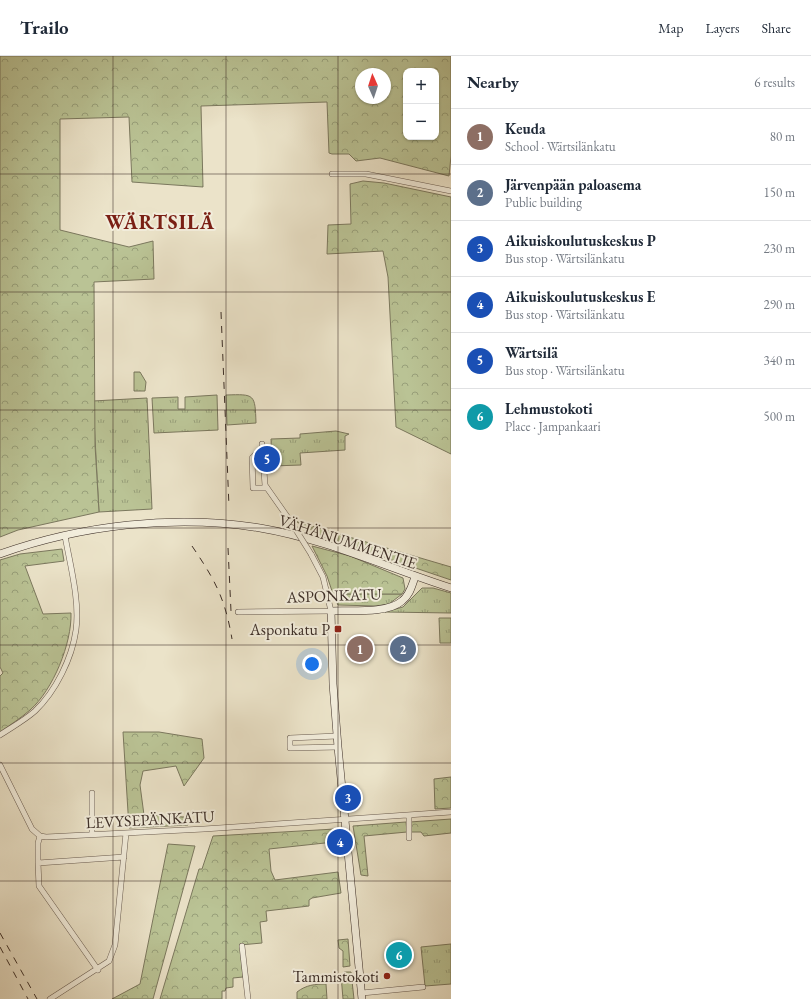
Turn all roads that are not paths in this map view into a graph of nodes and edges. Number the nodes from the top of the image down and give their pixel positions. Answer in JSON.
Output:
{"nodes":[{"id":1,"x":332,"y":174,"type":"dead end"},
{"id":2,"x":451,"y":191,"type":"edge"},
{"id":3,"x":262,"y":444,"type":"dead end"},
{"id":4,"x":262,"y":453,"type":"junction"},
{"id":5,"x":266,"y":488,"type":"junction"},
{"id":6,"x":65,"y":536,"type":"junction"},
{"id":7,"x":0,"y":554,"type":"edge"},
{"id":8,"x":415,"y":577,"type":"junction"},
{"id":9,"x":451,"y":588,"type":"edge"},
{"id":10,"x":331,"y":611,"type":"junction"},
{"id":11,"x":238,"y":612,"type":"dead end"},
{"id":12,"x":0,"y":735,"type":"edge"},
{"id":13,"x":337,"y":736,"type":"junction"},
{"id":14,"x":338,"y":747,"type":"junction"},
{"id":15,"x":0,"y":765,"type":"edge"},
{"id":16,"x":92,"y":793,"type":"dead end"},
{"id":17,"x":451,"y":812,"type":"edge"},
{"id":18,"x":409,"y":815,"type":"junction"},
{"id":19,"x":344,"y":820,"type":"junction"},
{"id":20,"x":126,"y":833,"type":"junction"},
{"id":21,"x":92,"y":835,"type":"junction"},
{"id":22,"x":40,"y":836,"type":"junction"},
{"id":23,"x":409,"y":838,"type":"dead end"},
{"id":24,"x":124,"y":857,"type":"junction"},
{"id":25,"x":38,"y":863,"type":"junction"},
{"id":26,"x":242,"y":946,"type":"dead end"},
{"id":27,"x":98,"y":970,"type":"junction"},
{"id":28,"x":424,"y":987,"type":"dead end"},
{"id":29,"x":362,"y":996,"type":"edge"},
{"id":30,"x":50,"y":999,"type":"edge"},
{"id":31,"x":248,"y":999,"type":"edge"}],
"edges":[{"from":1,"to":2,"type":"street"},
{"from":3,"to":4,"type":"street"},
{"from":4,"to":5,"type":"street"},
{"from":4,"to":5,"type":"street"},
{"from":5,"to":10,"type":"street","bridge":true},
{"from":6,"to":7,"type":"street","name":"VÄHÄNUMMENTIE"},
{"from":6,"to":8,"type":"street","name":"VÄHÄNUMMENTIE"},
{"from":6,"to":12,"type":"street"},
{"from":8,"to":9,"type":"street","name":"VÄHÄNUMMENTIE"},
{"from":8,"to":10,"type":"street","name":"ASPONKATU"},
{"from":10,"to":11,"type":"street","name":"ASPONKATU"},
{"from":10,"to":13,"type":"street"},
{"from":13,"to":14,"type":"street"},
{"from":13,"to":14,"type":"street"},
{"from":14,"to":19,"type":"street"},
{"from":15,"to":22,"type":"street"},
{"from":16,"to":21,"type":"street"},
{"from":17,"to":18,"type":"street","name":"LEVYSEPÄNKATU"},
{"from":18,"to":19,"type":"street","name":"LEVYSEPÄNKATU"},
{"from":18,"to":23,"type":"street"},
{"from":19,"to":20,"type":"street","name":"LEVYSEPÄNKATU"},
{"from":19,"to":29,"type":"street"},
{"from":20,"to":21,"type":"street","name":"LEVYSEPÄNKATU"},
{"from":20,"to":24,"type":"street"},
{"from":21,"to":22,"type":"street","name":"LEVYSEPÄNKATU"},
{"from":22,"to":25,"type":"street"},
{"from":24,"to":25,"type":"street"},
{"from":24,"to":27,"type":"street"},
{"from":25,"to":27,"type":"street"},
{"from":26,"to":31,"type":"street"},
{"from":27,"to":30,"type":"street"},
{"from":28,"to":29,"type":"street"}]}
